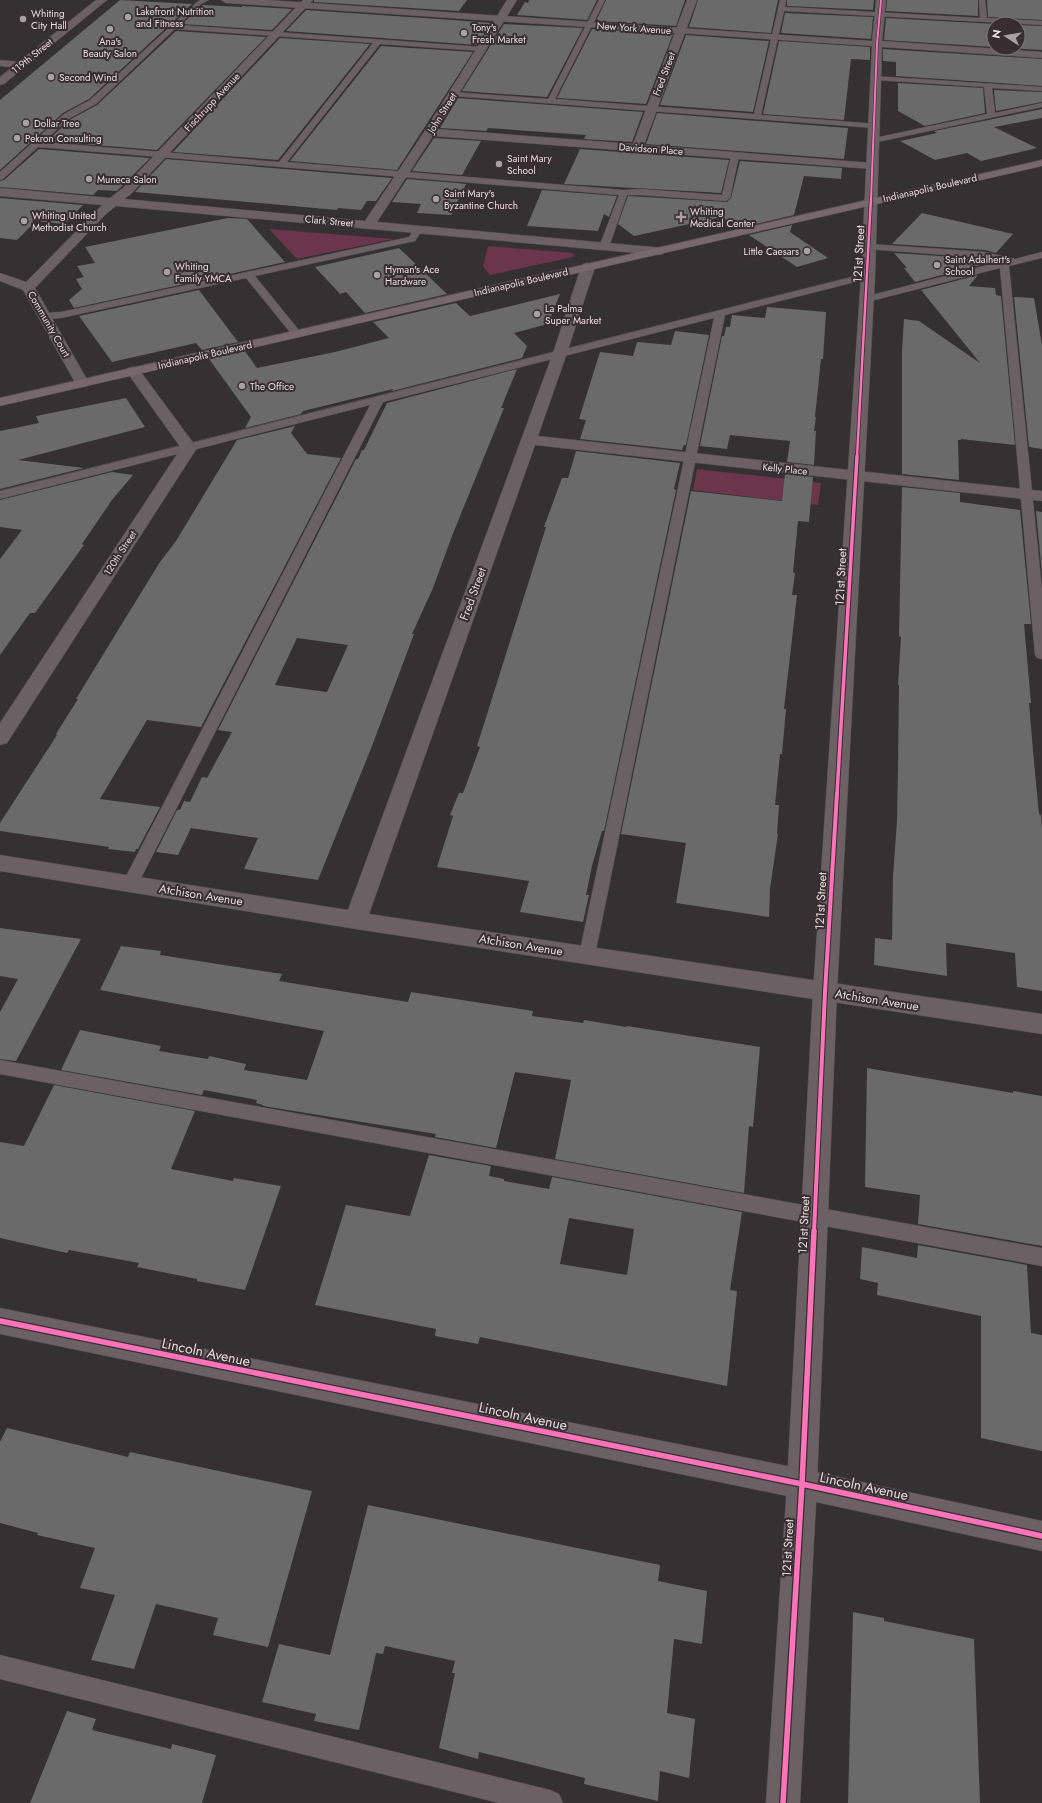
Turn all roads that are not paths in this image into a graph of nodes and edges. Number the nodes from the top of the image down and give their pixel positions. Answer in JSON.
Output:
{"nodes":[{"id":1,"x":102,"y":0,"type":"edge"},
{"id":2,"x":206,"y":0,"type":"edge"},
{"id":3,"x":226,"y":0,"type":"edge"},
{"id":4,"x":512,"y":0,"type":"edge"},
{"id":5,"x":602,"y":0,"type":"edge"},
{"id":6,"x":692,"y":0,"type":"edge"},
{"id":7,"x":783,"y":0,"type":"edge"},
{"id":8,"x":881,"y":0,"type":"edge"},
{"id":9,"x":982,"y":0,"type":"edge"},
{"id":10,"x":305,"y":3,"type":"edge"},
{"id":11,"x":781,"y":9,"type":"junction"},
{"id":12,"x":880,"y":14,"type":"junction"},
{"id":13,"x":500,"y":18,"type":"junction"},
{"id":14,"x":984,"y":20,"type":"junction"},
{"id":15,"x":1042,"y":23,"type":"edge"},
{"id":16,"x":591,"y":25,"type":"junction"},
{"id":17,"x":173,"y":27,"type":"junction"},
{"id":18,"x":681,"y":31,"type":"junction"},
{"id":19,"x":276,"y":34,"type":"junction"},
{"id":20,"x":775,"y":37,"type":"junction"},
{"id":21,"x":379,"y":41,"type":"junction"},
{"id":22,"x":877,"y":44,"type":"junction"},
{"id":23,"x":482,"y":49,"type":"junction"},
{"id":24,"x":1042,"y":55,"type":"edge"},
{"id":25,"x":0,"y":63,"type":"edge"},
{"id":26,"x":21,"y":65,"type":"junction"},
{"id":27,"x":876,"y":78,"type":"junction"},
{"id":28,"x":0,"y":82,"type":"edge"},
{"id":29,"x":988,"y":85,"type":"junction"},
{"id":30,"x":1042,"y":89,"type":"edge"},
{"id":31,"x":453,"y":94,"type":"junction"},
{"id":32,"x":550,"y":102,"type":"junction"},
{"id":33,"x":1042,"y":105,"type":"edge"},
{"id":34,"x":651,"y":109,"type":"junction"},
{"id":35,"x":991,"y":116,"type":"junction"},
{"id":36,"x":757,"y":117,"type":"junction"},
{"id":37,"x":874,"y":126,"type":"junction"},
{"id":38,"x":430,"y":132,"type":"junction"},
{"id":39,"x":873,"y":141,"type":"junction"},
{"id":40,"x":37,"y":144,"type":"junction"},
{"id":41,"x":637,"y":148,"type":"junction"},
{"id":42,"x":163,"y":153,"type":"junction"},
{"id":43,"x":735,"y":156,"type":"junction"},
{"id":44,"x":282,"y":163,"type":"junction"},
{"id":45,"x":1042,"y":163,"type":"edge"},
{"id":46,"x":872,"y":166,"type":"junction"},
{"id":47,"x":403,"y":174,"type":"junction"},
{"id":48,"x":0,"y":177,"type":"edge"},
{"id":49,"x":0,"y":192,"type":"edge"},
{"id":50,"x":624,"y":193,"type":"junction"},
{"id":51,"x":115,"y":202,"type":"junction"},
{"id":52,"x":872,"y":202,"type":"junction"},
{"id":53,"x":370,"y":224,"type":"junction"},
{"id":54,"x":418,"y":229,"type":"junction"},
{"id":55,"x":604,"y":247,"type":"junction"},
{"id":56,"x":870,"y":248,"type":"junction"},
{"id":57,"x":658,"y":251,"type":"junction"},
{"id":58,"x":1042,"y":255,"type":"edge"},
{"id":59,"x":1017,"y":261,"type":"junction"},
{"id":60,"x":1004,"y":264,"type":"junction"},
{"id":61,"x":588,"y":267,"type":"junction"},
{"id":62,"x":248,"y":274,"type":"junction"},
{"id":63,"x":868,"y":276,"type":"junction"},
{"id":64,"x":0,"y":277,"type":"edge"},
{"id":65,"x":28,"y":287,"type":"junction"},
{"id":66,"x":867,"y":299,"type":"junction"},
{"id":67,"x":720,"y":313,"type":"junction"},
{"id":68,"x":46,"y":316,"type":"junction"},
{"id":69,"x":297,"y":334,"type":"junction"},
{"id":70,"x":560,"y":353,"type":"junction"},
{"id":71,"x":133,"y":371,"type":"junction"},
{"id":72,"x":82,"y":383,"type":"junction"},
{"id":73,"x":378,"y":400,"type":"junction"},
{"id":74,"x":0,"y":402,"type":"edge"},
{"id":75,"x":528,"y":440,"type":"junction"},
{"id":76,"x":189,"y":448,"type":"junction"},
{"id":77,"x":689,"y":459,"type":"junction"},
{"id":78,"x":857,"y":478,"type":"junction"},
{"id":79,"x":0,"y":495,"type":"edge"},
{"id":80,"x":1035,"y":496,"type":"edge"},
{"id":81,"x":1042,"y":655,"type":"edge"},
{"id":82,"x":0,"y":738,"type":"edge"},
{"id":83,"x":0,"y":863,"type":"edge"},
{"id":84,"x":130,"y":884,"type":"junction"},
{"id":85,"x":356,"y":920,"type":"junction"},
{"id":86,"x":587,"y":955,"type":"junction"},
{"id":87,"x":825,"y":992,"type":"junction"},
{"id":88,"x":1042,"y":1024,"type":"edge"},
{"id":89,"x":0,"y":1067,"type":"edge"},
{"id":90,"x":815,"y":1215,"type":"junction"},
{"id":91,"x":1042,"y":1257,"type":"edge"},
{"id":92,"x":0,"y":1321,"type":"edge"},
{"id":93,"x":802,"y":1484,"type":"junction"},
{"id":94,"x":1042,"y":1536,"type":"edge"},
{"id":95,"x":0,"y":1667,"type":"edge"},
{"id":96,"x":550,"y":1803,"type":"edge"},
{"id":97,"x":783,"y":1803,"type":"edge"}],
"edges":[{"from":1,"to":26,"type":"street","name":"119th Street"},
{"from":2,"to":17,"type":"lane"},
{"from":3,"to":10,"type":"street","name":"New York Avenue"},
{"from":4,"to":13,"type":"street","name":"John Street"},
{"from":5,"to":16,"type":"lane"},
{"from":6,"to":18,"type":"street","name":"Fred Street"},
{"from":7,"to":11,"type":"lane"},
{"from":8,"to":12,"type":"street","name":"121st Street"},
{"from":9,"to":14,"type":"lane"},
{"from":10,"to":13,"type":"street","name":"New York Avenue"},
{"from":10,"to":19,"type":"street","name":"Fischrupp Avenue"},
{"from":11,"to":12,"type":"lane"},
{"from":11,"to":20,"type":"lane"},
{"from":12,"to":14,"type":"lane"},
{"from":12,"to":22,"type":"street","name":"121st Street"},
{"from":13,"to":16,"type":"street","name":"New York Avenue"},
{"from":13,"to":23,"type":"street","name":"John Street"},
{"from":14,"to":15,"type":"lane"},
{"from":16,"to":18,"type":"street","name":"New York Avenue"},
{"from":16,"to":32,"type":"lane"},
{"from":17,"to":19,"type":"lane"},
{"from":17,"to":40,"type":"lane"},
{"from":18,"to":20,"type":"street","name":"New York Avenue"},
{"from":18,"to":34,"type":"street","name":"Fred Street"},
{"from":19,"to":21,"type":"lane"},
{"from":19,"to":42,"type":"street","name":"Fischrupp Avenue"},
{"from":20,"to":22,"type":"street","name":"New York Avenue"},
{"from":20,"to":36,"type":"lane"},
{"from":21,"to":23,"type":"lane"},
{"from":21,"to":44,"type":"lane"},
{"from":22,"to":24,"type":"street","name":"New York Avenue"},
{"from":22,"to":27,"type":"street","name":"121st Street"},
{"from":23,"to":31,"type":"street","name":"John Street"},
{"from":25,"to":26,"type":"street"},
{"from":26,"to":28,"type":"street","name":"119th Street"},
{"from":27,"to":29,"type":"lane"},
{"from":27,"to":37,"type":"street","name":"121st Street"},
{"from":29,"to":30,"type":"lane"},
{"from":29,"to":35,"type":"lane"},
{"from":31,"to":32,"type":"lane"},
{"from":31,"to":38,"type":"street","name":"John Street"},
{"from":32,"to":34,"type":"lane"},
{"from":33,"to":35,"type":"lane"},
{"from":34,"to":36,"type":"lane"},
{"from":34,"to":41,"type":"street","name":"Fred Street"},
{"from":35,"to":39,"type":"lane"},
{"from":36,"to":37,"type":"lane"},
{"from":37,"to":39,"type":"street","name":"121st Street"},
{"from":38,"to":41,"type":"street","name":"Davidson Place"},
{"from":38,"to":47,"type":"street","name":"John Street"},
{"from":39,"to":46,"type":"street","name":"121st Street"},
{"from":40,"to":42,"type":"lane"},
{"from":40,"to":48,"type":"lane"},
{"from":41,"to":43,"type":"street","name":"Davidson Place"},
{"from":42,"to":44,"type":"lane"},
{"from":42,"to":51,"type":"street","name":"Fischrupp Avenue"},
{"from":43,"to":46,"type":"street","name":"Davidson Place"},
{"from":43,"to":50,"type":"lane"},
{"from":44,"to":47,"type":"lane"},
{"from":45,"to":52,"type":"main road","name":"Indianapolis Boulevard"},
{"from":46,"to":52,"type":"street","name":"121st Street"},
{"from":47,"to":50,"type":"lane"},
{"from":47,"to":53,"type":"street","name":"John Street"},
{"from":49,"to":51,"type":"street","name":"Clark Street"},
{"from":50,"to":55,"type":"lane"},
{"from":51,"to":53,"type":"street","name":"Clark Street"},
{"from":51,"to":65,"type":"street","name":"Community Court"},
{"from":52,"to":56,"type":"street","name":"121st Street"},
{"from":52,"to":57,"type":"main road","name":"Indianapolis Boulevard"},
{"from":53,"to":54,"type":"street","name":"Clark Street"},
{"from":54,"to":55,"type":"street","name":"Clark Street"},
{"from":54,"to":62,"type":"lane"},
{"from":55,"to":57,"type":"street","name":"Clark Street"},
{"from":56,"to":59,"type":"lane"},
{"from":56,"to":63,"type":"street","name":"121st Street"},
{"from":57,"to":61,"type":"main road","name":"Indianapolis Boulevard"},
{"from":58,"to":59,"type":"lane"},
{"from":59,"to":60,"type":"lane"},
{"from":60,"to":66,"type":"lane"},
{"from":60,"to":80,"type":"lane"},
{"from":61,"to":69,"type":"main road","name":"Indianapolis Boulevard"},
{"from":61,"to":70,"type":"street","name":"Fred Street"},
{"from":62,"to":68,"type":"lane"},
{"from":62,"to":69,"type":"lane"},
{"from":63,"to":66,"type":"street","name":"121st Street"},
{"from":63,"to":67,"type":"lane"},
{"from":64,"to":65,"type":"street"},
{"from":65,"to":68,"type":"street","name":"Community Court"},
{"from":66,"to":78,"type":"street","name":"121st Street"},
{"from":67,"to":70,"type":"lane"},
{"from":67,"to":77,"type":"lane"},
{"from":68,"to":72,"type":"street","name":"Community Court"},
{"from":69,"to":71,"type":"main road","name":"Indianapolis Boulevard"},
{"from":70,"to":73,"type":"lane"},
{"from":70,"to":75,"type":"street","name":"Fred Street"},
{"from":71,"to":72,"type":"main road","name":"Indianapolis Boulevard"},
{"from":71,"to":76,"type":"street"},
{"from":72,"to":74,"type":"main road","name":"Indianapolis Boulevard"},
{"from":73,"to":76,"type":"lane"},
{"from":73,"to":84,"type":"lane"},
{"from":75,"to":77,"type":"street","name":"Kelly Place"},
{"from":75,"to":85,"type":"street","name":"Fred Street"},
{"from":76,"to":79,"type":"lane"},
{"from":76,"to":82,"type":"street","name":"120th Street"},
{"from":77,"to":78,"type":"street","name":"Kelly Place"},
{"from":77,"to":86,"type":"lane"},
{"from":78,"to":80,"type":"street","name":"Kelly Place"},
{"from":78,"to":87,"type":"street","name":"121st Street"},
{"from":80,"to":81,"type":"lane"},
{"from":83,"to":84,"type":"street","name":"Atchison Avenue"},
{"from":84,"to":85,"type":"street","name":"Atchison Avenue"},
{"from":85,"to":86,"type":"street","name":"Atchison Avenue"},
{"from":86,"to":87,"type":"street","name":"Atchison Avenue"},
{"from":87,"to":88,"type":"street","name":"Atchison Avenue"},
{"from":87,"to":90,"type":"street","name":"121st Street"},
{"from":89,"to":90,"type":"lane"},
{"from":90,"to":91,"type":"lane"},
{"from":90,"to":93,"type":"street","name":"121st Street"},
{"from":92,"to":93,"type":"street","name":"Lincoln Avenue"},
{"from":93,"to":94,"type":"street","name":"Lincoln Avenue"},
{"from":93,"to":97,"type":"street","name":"121st Street"},
{"from":95,"to":96,"type":"lane"}]}
